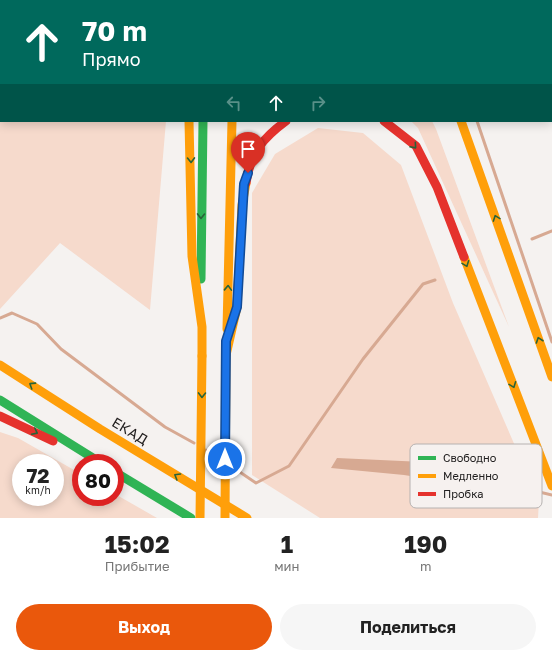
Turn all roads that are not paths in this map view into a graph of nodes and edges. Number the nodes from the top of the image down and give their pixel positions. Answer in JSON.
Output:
{"nodes":[{"id":1,"x":189,"y":122,"type":"edge"},
{"id":2,"x":202,"y":122,"type":"edge"},
{"id":3,"x":232,"y":122,"type":"edge"},
{"id":4,"x":284,"y":122,"type":"edge"},
{"id":5,"x":385,"y":122,"type":"edge"},
{"id":6,"x":461,"y":122,"type":"edge"},
{"id":7,"x":202,"y":327,"type":"junction"},
{"id":8,"x":226,"y":341,"type":"junction"},
{"id":9,"x":0,"y":365,"type":"edge"},
{"id":10,"x":30,"y":373,"type":"dead end"},
{"id":11,"x":552,"y":377,"type":"edge"},
{"id":12,"x":0,"y":400,"type":"edge"},
{"id":13,"x":0,"y":416,"type":"edge"},
{"id":14,"x":100,"y":429,"type":"junction"},
{"id":15,"x":536,"y":444,"type":"edge"},
{"id":16,"x":83,"y":452,"type":"junction"},
{"id":17,"x":86,"y":454,"type":"edge"},
{"id":18,"x":542,"y":460,"type":"edge"},
{"id":19,"x":124,"y":477,"type":"edge"},
{"id":20,"x":552,"y":486,"type":"edge"},
{"id":21,"x":191,"y":518,"type":"edge"},
{"id":22,"x":200,"y":518,"type":"edge"},
{"id":23,"x":225,"y":518,"type":"edge"},
{"id":24,"x":247,"y":518,"type":"edge"}],
"edges":[{"from":1,"to":7,"type":"main road","one_way":true},
{"from":2,"to":7,"type":"main road","one_way":true},
{"from":8,"to":3,"type":"main road","one_way":true},
{"from":4,"to":8,"type":"main road"},
{"from":5,"to":15,"type":"main road","one_way":true},
{"from":11,"to":6,"type":"main road","one_way":true},
{"from":7,"to":22,"type":"main road","one_way":true,"bridge":true},
{"from":8,"to":23,"type":"main road","bridge":true},
{"from":14,"to":9,"type":"main road","name":"ЕКАД","one_way":true},
{"from":10,"to":14,"type":"main road"},
{"from":12,"to":16,"type":"main road"},
{"from":13,"to":16,"type":"main road","one_way":true},
{"from":24,"to":14,"type":"main road","name":"ЕКАД","one_way":true},
{"from":16,"to":17,"type":"main road"},
{"from":18,"to":20,"type":"main road","one_way":true},
{"from":19,"to":21,"type":"main road"}]}
